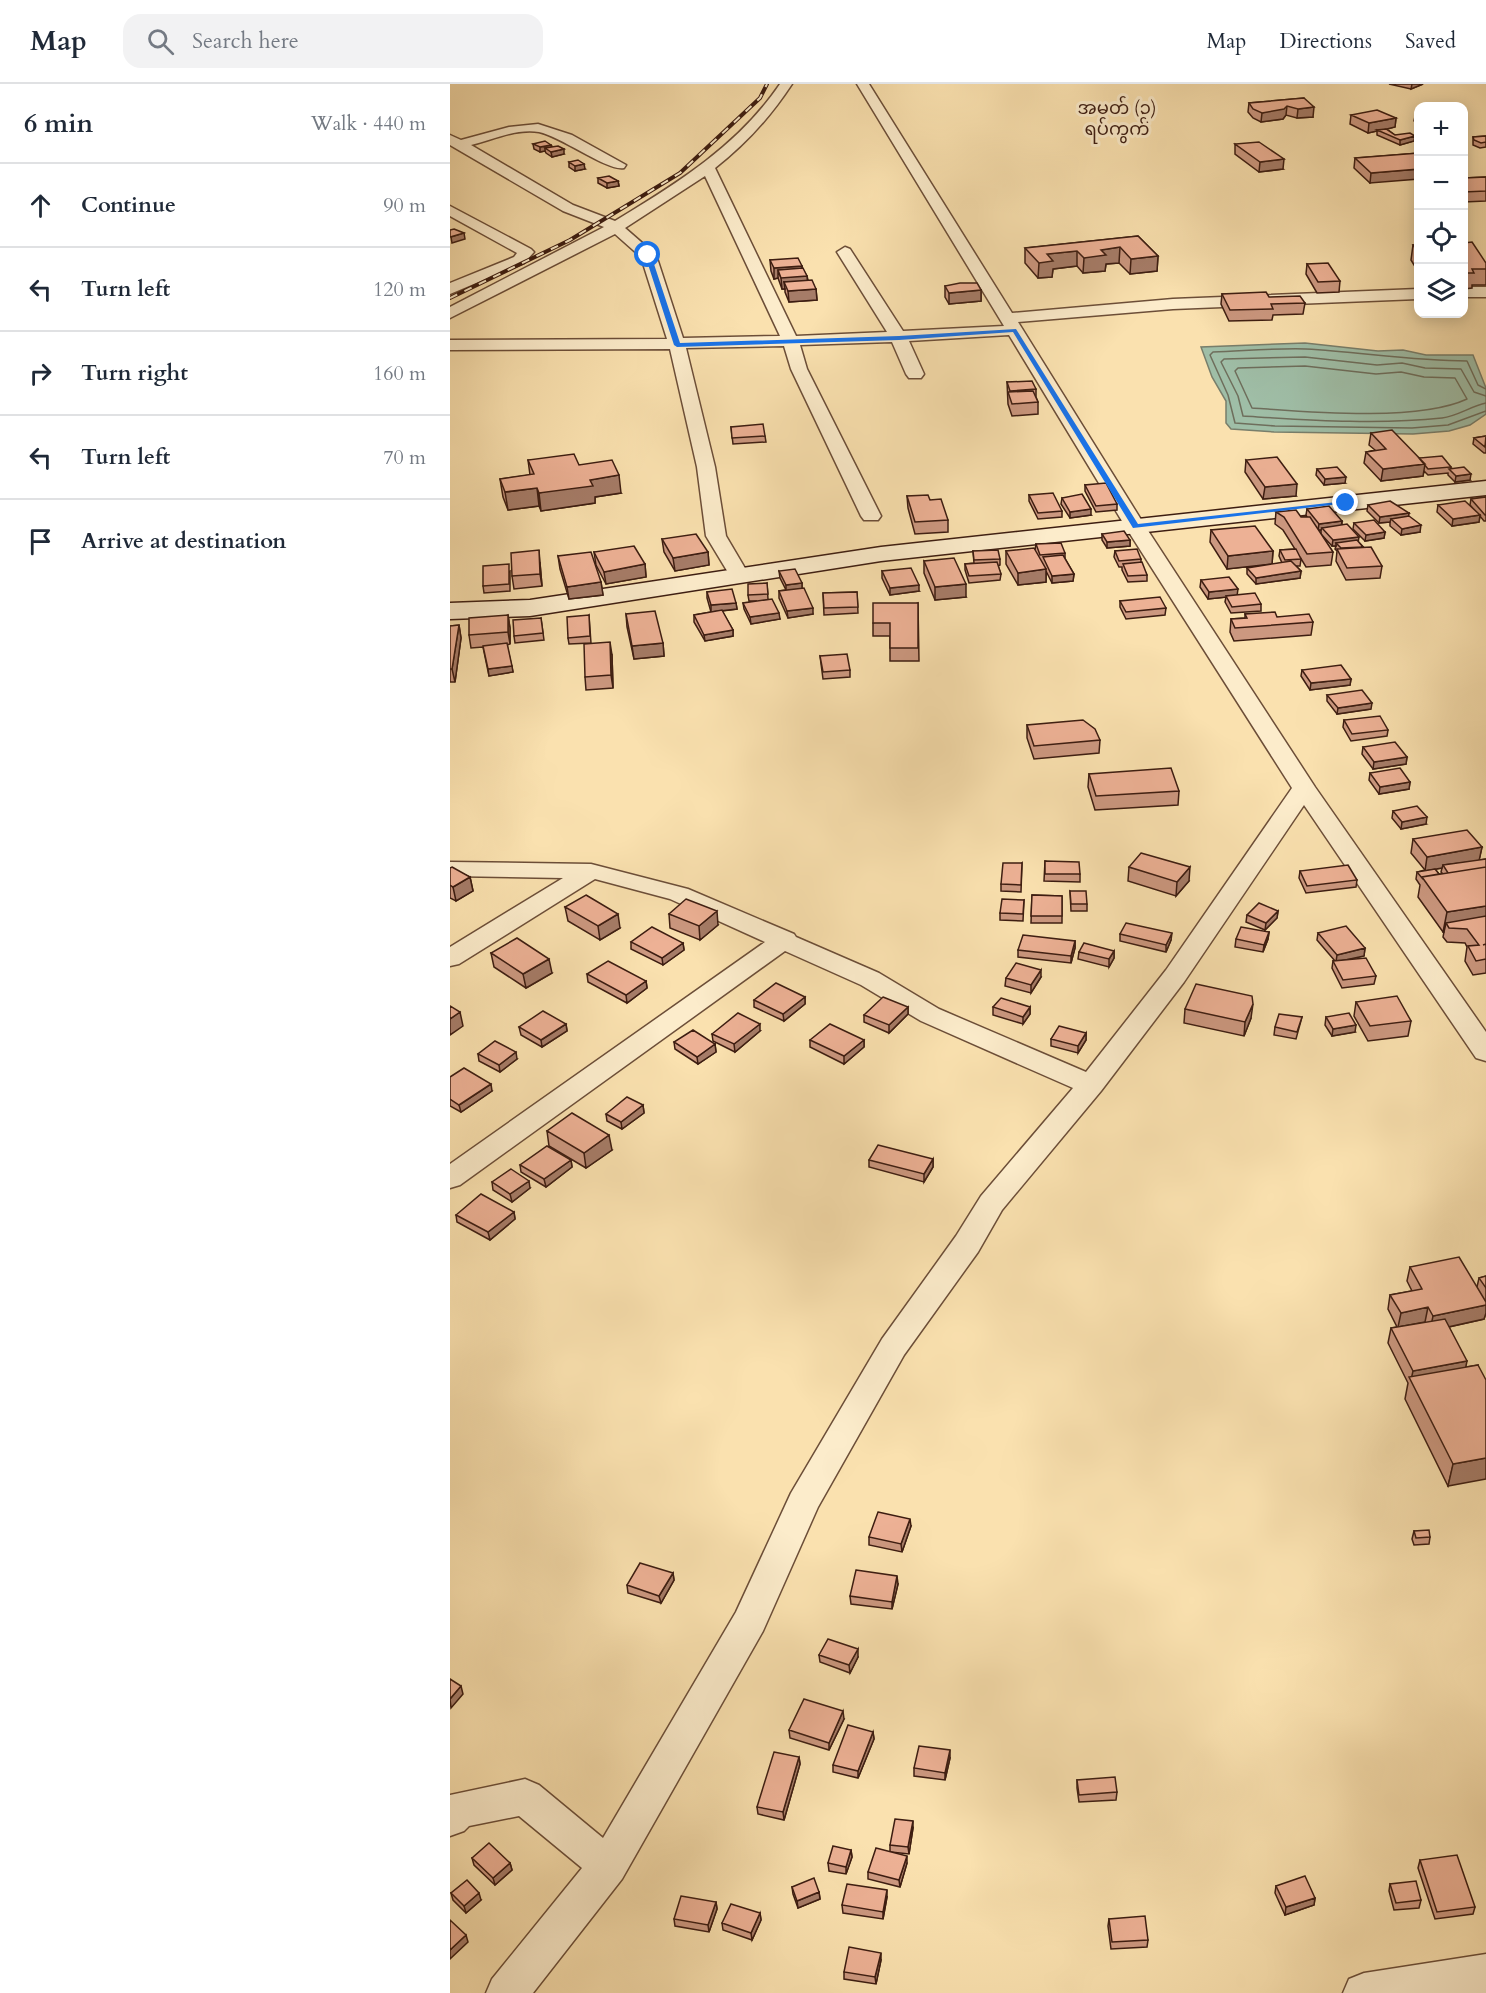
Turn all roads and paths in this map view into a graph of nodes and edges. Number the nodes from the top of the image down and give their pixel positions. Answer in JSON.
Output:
{"nodes":[{"id":1,"x":786,"y":84,"type":"edge"},
{"id":2,"x":863,"y":84,"type":"edge"},
{"id":3,"x":455,"y":141,"type":"edge"},
{"id":4,"x":619,"y":165,"type":"dead end"},
{"id":5,"x":708,"y":167,"type":"junction"},
{"id":6,"x":450,"y":210,"type":"edge"},
{"id":7,"x":616,"y":227,"type":"junction"},
{"id":8,"x":845,"y":252,"type":"dead end"},
{"id":9,"x":450,"y":289,"type":"edge"},
{"id":10,"x":1468,"y":292,"type":"edge"},
{"id":11,"x":1486,"y":292,"type":"edge"},
{"id":12,"x":1414,"y":294,"type":"edge"},
{"id":13,"x":450,"y":313,"type":"edge"},
{"id":14,"x":1011,"y":324,"type":"junction"},
{"id":15,"x":899,"y":338,"type":"junction"},
{"id":16,"x":791,"y":342,"type":"junction"},
{"id":17,"x":450,"y":345,"type":"edge"},
{"id":18,"x":677,"y":345,"type":"junction"},
{"id":19,"x":915,"y":374,"type":"dead end"},
{"id":20,"x":1486,"y":488,"type":"edge"},
{"id":21,"x":871,"y":516,"type":"dead end"},
{"id":22,"x":1136,"y":526,"type":"junction"},
{"id":23,"x":739,"y":575,"type":"junction"},
{"id":24,"x":450,"y":611,"type":"edge"},
{"id":25,"x":1304,"y":788,"type":"junction"},
{"id":26,"x":450,"y":869,"type":"edge"},
{"id":27,"x":591,"y":871,"type":"junction"},
{"id":28,"x":785,"y":939,"type":"junction"},
{"id":29,"x":450,"y":958,"type":"edge"},
{"id":30,"x":1486,"y":1052,"type":"edge"},
{"id":31,"x":1091,"y":1085,"type":"junction"},
{"id":32,"x":450,"y":1178,"type":"edge"},
{"id":33,"x":450,"y":1818,"type":"edge"},
{"id":34,"x":608,"y":1866,"type":"junction"},
{"id":35,"x":1486,"y":1974,"type":"edge"},
{"id":36,"x":507,"y":1993,"type":"edge"},
{"id":37,"x":1364,"y":1993,"type":"edge"}],
"edges":[{"from":1,"to":5,"type":"street"},
{"from":2,"to":14,"type":"street"},
{"from":3,"to":4,"type":"street"},
{"from":3,"to":7,"type":"street"},
{"from":5,"to":7,"type":"street"},
{"from":5,"to":16,"type":"street"},
{"from":6,"to":9,"type":"street"},
{"from":7,"to":13,"type":"street"},
{"from":7,"to":18,"type":"street"},
{"from":8,"to":15,"type":"street"},
{"from":10,"to":11,"type":"street"},
{"from":12,"to":14,"type":"street"},
{"from":14,"to":15,"type":"street"},
{"from":14,"to":22,"type":"street"},
{"from":15,"to":16,"type":"street"},
{"from":15,"to":19,"type":"street"},
{"from":16,"to":18,"type":"street"},
{"from":16,"to":21,"type":"street"},
{"from":17,"to":18,"type":"street"},
{"from":18,"to":23,"type":"street"},
{"from":20,"to":22,"type":"main road"},
{"from":22,"to":23,"type":"main road"},
{"from":22,"to":25,"type":"street"},
{"from":23,"to":24,"type":"main road"},
{"from":25,"to":30,"type":"street"},
{"from":25,"to":31,"type":"street"},
{"from":26,"to":27,"type":"street"},
{"from":27,"to":28,"type":"street"},
{"from":27,"to":29,"type":"street"},
{"from":28,"to":31,"type":"street"},
{"from":28,"to":32,"type":"street"},
{"from":31,"to":34,"type":"street"},
{"from":33,"to":34,"type":"street"},
{"from":34,"to":36,"type":"street"},
{"from":35,"to":37,"type":"street"}]}
